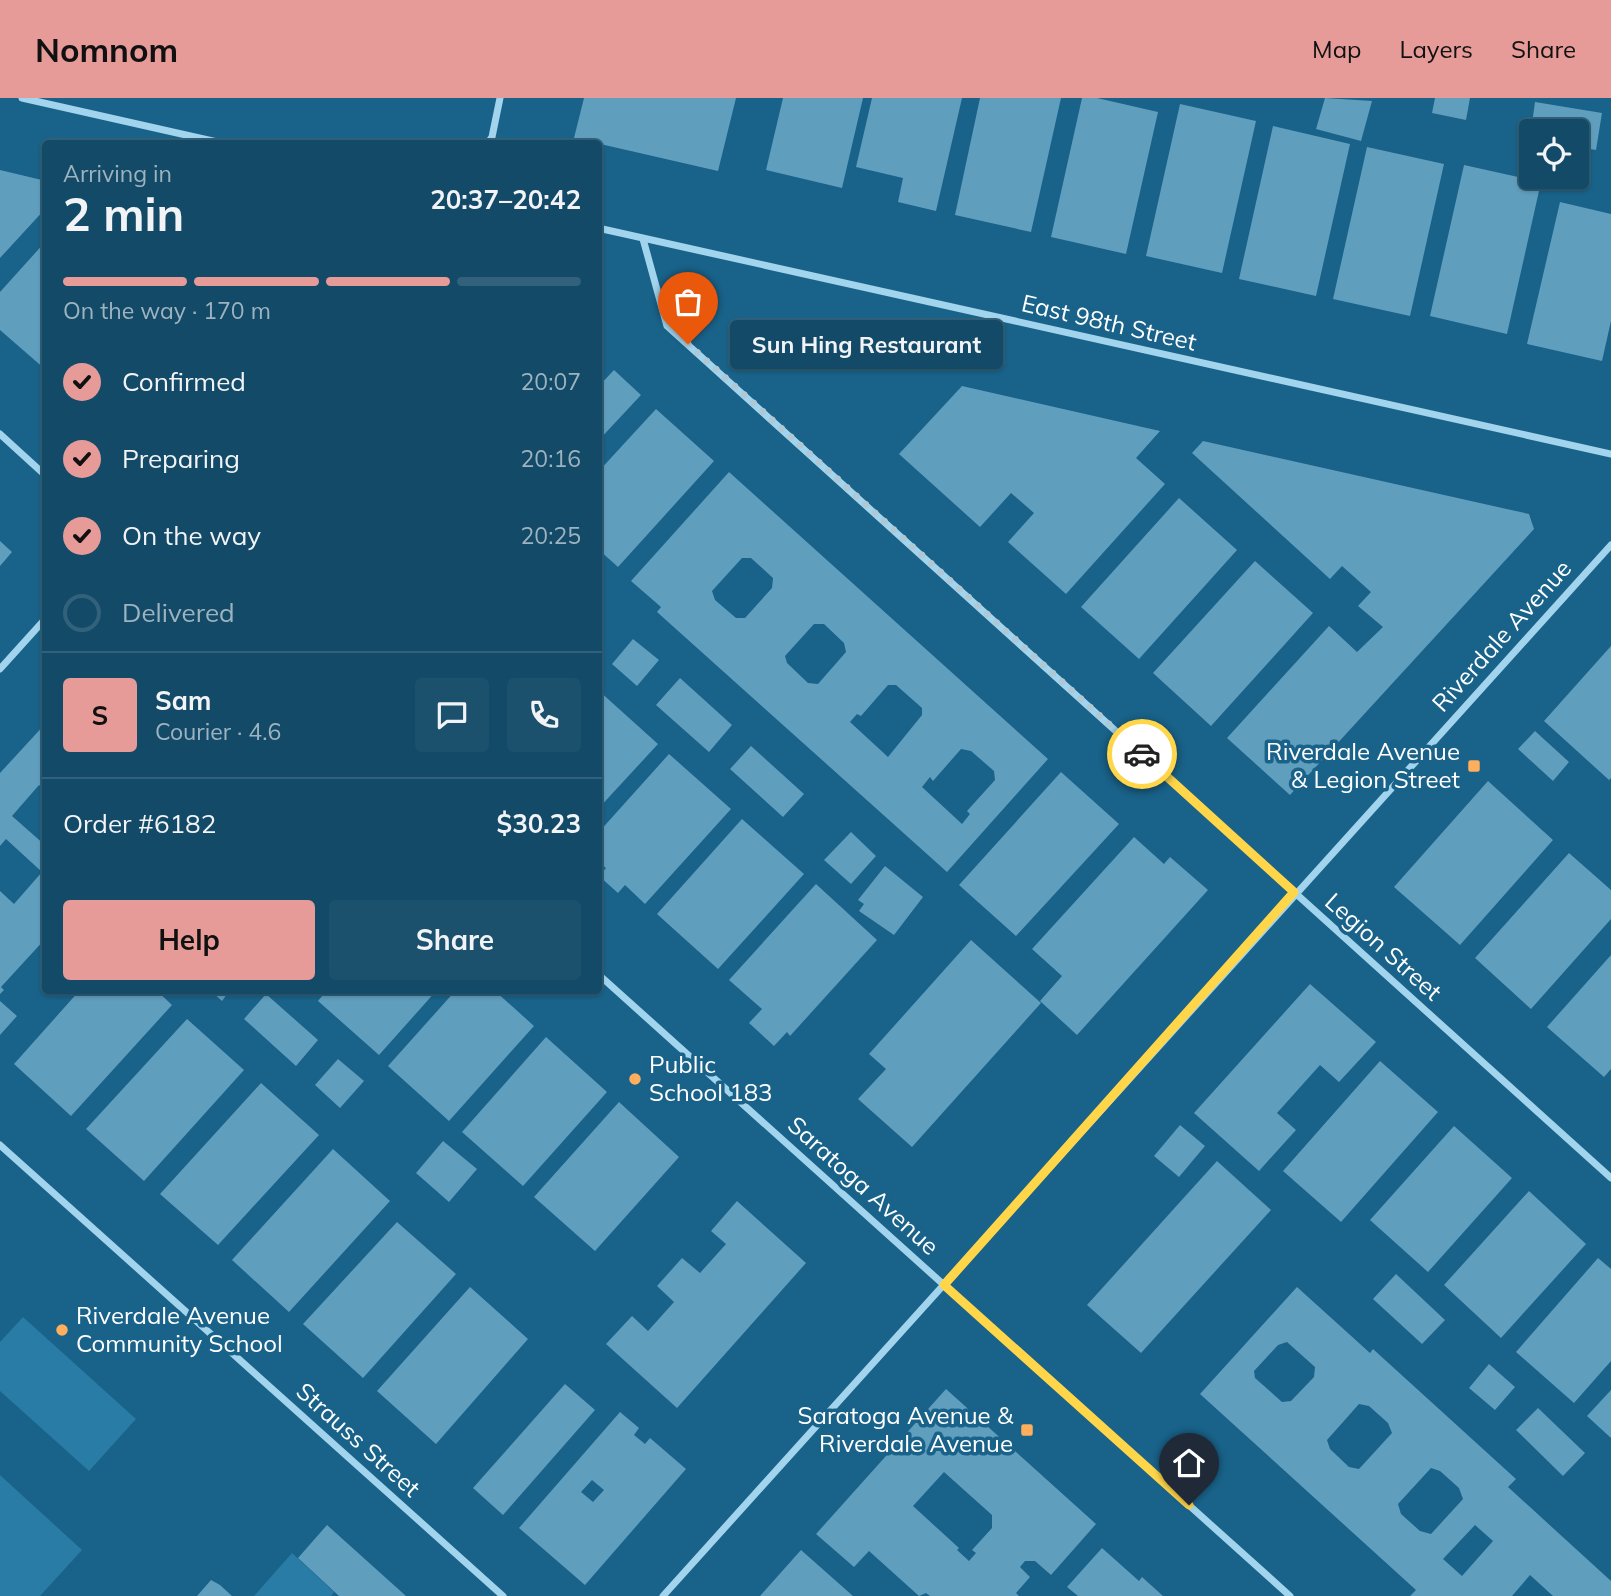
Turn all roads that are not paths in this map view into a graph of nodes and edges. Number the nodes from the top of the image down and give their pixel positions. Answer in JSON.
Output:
{"nodes":[{"id":1,"x":22,"y":98,"type":"edge"},
{"id":2,"x":500,"y":98,"type":"edge"},
{"id":3,"x":208,"y":140,"type":"edge"},
{"id":4,"x":490,"y":140,"type":"edge"},
{"id":5,"x":602,"y":229,"type":"edge"},
{"id":6,"x":643,"y":239,"type":"junction"},
{"id":7,"x":0,"y":434,"type":"edge"},
{"id":8,"x":1611,"y":454,"type":"edge"},
{"id":9,"x":42,"y":472,"type":"edge"},
{"id":10,"x":1611,"y":545,"type":"edge"},
{"id":11,"x":42,"y":622,"type":"edge"},
{"id":12,"x":0,"y":669,"type":"edge"},
{"id":13,"x":1294,"y":892,"type":"junction"},
{"id":14,"x":602,"y":978,"type":"edge"},
{"id":15,"x":0,"y":1145,"type":"edge"},
{"id":16,"x":1611,"y":1178,"type":"edge"},
{"id":17,"x":944,"y":1285,"type":"junction"},
{"id":18,"x":503,"y":1596,"type":"edge"},
{"id":19,"x":663,"y":1596,"type":"edge"},
{"id":20,"x":1290,"y":1596,"type":"edge"}],
"edges":[{"from":1,"to":3,"type":"street"},
{"from":2,"to":4,"type":"street"},
{"from":5,"to":6,"type":"street","name":"East 98th Street"},
{"from":6,"to":8,"type":"street","name":"East 98th Street"},
{"from":6,"to":13,"type":"street","name":"Legion Street"},
{"from":7,"to":9,"type":"street"},
{"from":10,"to":13,"type":"street","name":"Riverdale Avenue"},
{"from":11,"to":12,"type":"street"},
{"from":13,"to":16,"type":"street","name":"Legion Street"},
{"from":13,"to":17,"type":"street","name":"Riverdale Avenue"},
{"from":14,"to":17,"type":"street","name":"Saratoga Avenue"},
{"from":15,"to":18,"type":"street","name":"Strauss Street"},
{"from":17,"to":19,"type":"street","name":"Riverdale Avenue"},
{"from":17,"to":20,"type":"street","name":"Saratoga Avenue"}]}
